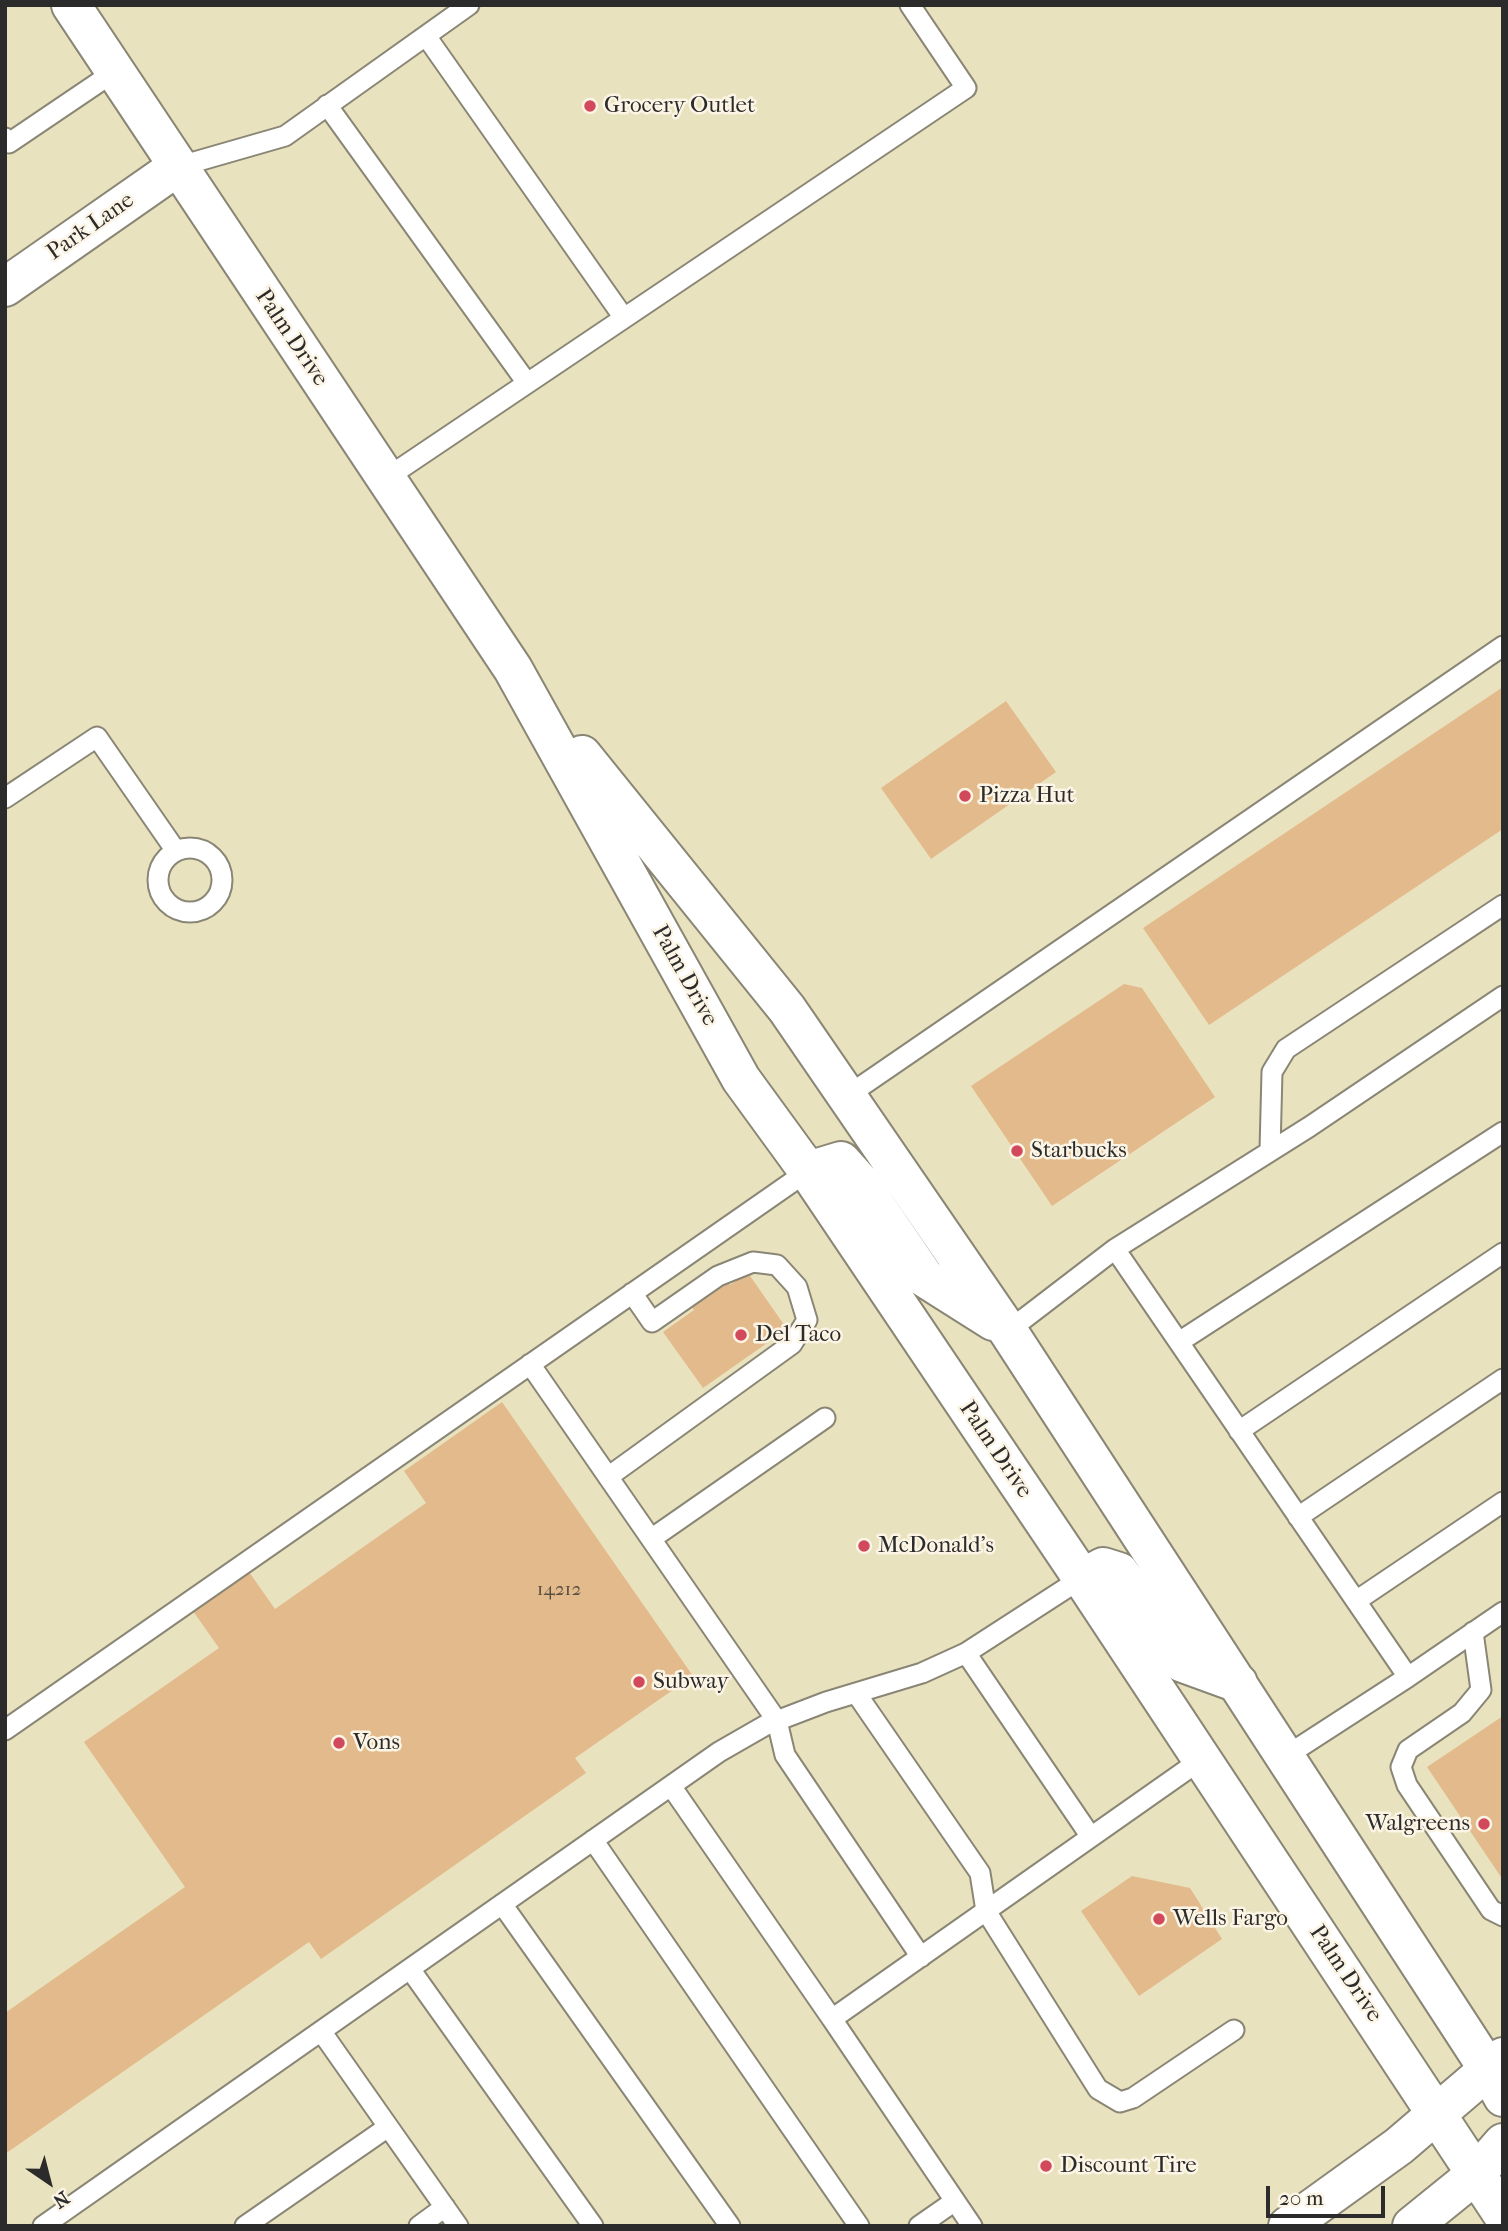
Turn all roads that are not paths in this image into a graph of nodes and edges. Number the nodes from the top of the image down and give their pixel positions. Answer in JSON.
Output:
{"nodes":[{"id":1,"x":71,"y":5,"type":"edge"},
{"id":2,"x":468,"y":5,"type":"edge"},
{"id":3,"x":910,"y":5,"type":"edge"},
{"id":4,"x":426,"y":36,"type":"junction"},
{"id":5,"x":114,"y":72,"type":"junction"},
{"id":6,"x":327,"y":105,"type":"junction"},
{"id":7,"x":5,"y":138,"type":"edge"},
{"id":8,"x":177,"y":167,"type":"junction"},
{"id":9,"x":5,"y":287,"type":"edge"},
{"id":10,"x":624,"y":318,"type":"junction"},
{"id":11,"x":527,"y":383,"type":"junction"},
{"id":12,"x":385,"y":479,"type":"junction"},
{"id":13,"x":1503,"y":646,"type":"edge"},
{"id":14,"x":513,"y":669,"type":"junction"},
{"id":15,"x":5,"y":798,"type":"edge"},
{"id":16,"x":176,"y":851,"type":"dead end"},
{"id":17,"x":1503,"y":905,"type":"edge"},
{"id":18,"x":1503,"y":996,"type":"edge"},
{"id":19,"x":847,"y":1096,"type":"junction"},
{"id":20,"x":1503,"y":1132,"type":"edge"},
{"id":21,"x":1270,"y":1150,"type":"junction"},
{"id":22,"x":808,"y":1171,"type":"junction"},
{"id":23,"x":1115,"y":1249,"type":"junction"},
{"id":24,"x":1503,"y":1253,"type":"edge"},
{"id":25,"x":632,"y":1293,"type":"junction"},
{"id":26,"x":1008,"y":1331,"type":"junction"},
{"id":27,"x":1179,"y":1342,"type":"junction"},
{"id":28,"x":530,"y":1364,"type":"junction"},
{"id":29,"x":1503,"y":1379,"type":"edge"},
{"id":30,"x":825,"y":1418,"type":"dead end"},
{"id":31,"x":1240,"y":1431,"type":"junction"},
{"id":32,"x":608,"y":1477,"type":"junction"},
{"id":33,"x":1503,"y":1502,"type":"edge"},
{"id":34,"x":1298,"y":1517,"type":"junction"},
{"id":35,"x":651,"y":1539,"type":"junction"},
{"id":36,"x":1082,"y":1578,"type":"junction"},
{"id":37,"x":1356,"y":1601,"type":"junction"},
{"id":38,"x":1503,"y":1612,"type":"edge"},
{"id":39,"x":1473,"y":1632,"type":"junction"},
{"id":40,"x":967,"y":1653,"type":"junction"},
{"id":41,"x":1408,"y":1677,"type":"junction"},
{"id":42,"x":1238,"y":1683,"type":"junction"},
{"id":43,"x":856,"y":1693,"type":"junction"},
{"id":44,"x":777,"y":1721,"type":"junction"},
{"id":45,"x":5,"y":1730,"type":"edge"},
{"id":46,"x":1286,"y":1756,"type":"junction"},
{"id":47,"x":1202,"y":1759,"type":"junction"},
{"id":48,"x":671,"y":1786,"type":"junction"},
{"id":49,"x":1091,"y":1837,"type":"junction"},
{"id":50,"x":593,"y":1840,"type":"junction"},
{"id":51,"x":502,"y":1904,"type":"junction"},
{"id":52,"x":986,"y":1911,"type":"junction"},
{"id":53,"x":1503,"y":1916,"type":"edge"},
{"id":54,"x":920,"y":1957,"type":"junction"},
{"id":55,"x":410,"y":1969,"type":"junction"},
{"id":56,"x":832,"y":2019,"type":"junction"},
{"id":57,"x":1234,"y":2030,"type":"dead end"},
{"id":58,"x":321,"y":2031,"type":"junction"},
{"id":59,"x":1498,"y":2074,"type":"edge"},
{"id":60,"x":1438,"y":2114,"type":"junction"},
{"id":61,"x":388,"y":2127,"type":"junction"},
{"id":62,"x":1503,"y":2143,"type":"edge"},
{"id":63,"x":1475,"y":2175,"type":"junction"},
{"id":64,"x":955,"y":2201,"type":"junction"},
{"id":65,"x":445,"y":2207,"type":"junction"},
{"id":66,"x":1503,"y":2216,"type":"edge"},
{"id":67,"x":43,"y":2226,"type":"edge"},
{"id":68,"x":245,"y":2226,"type":"edge"},
{"id":69,"x":419,"y":2226,"type":"edge"},
{"id":70,"x":458,"y":2226,"type":"edge"},
{"id":71,"x":593,"y":2226,"type":"edge"},
{"id":72,"x":730,"y":2226,"type":"edge"},
{"id":73,"x":859,"y":2226,"type":"edge"},
{"id":74,"x":919,"y":2226,"type":"edge"},
{"id":75,"x":972,"y":2226,"type":"edge"},
{"id":76,"x":1288,"y":2226,"type":"edge"},
{"id":77,"x":1412,"y":2226,"type":"edge"}],
"edges":[{"from":1,"to":5,"type":"main road","name":"Palm Drive"},
{"from":2,"to":4,"type":"lane"},
{"from":3,"to":10,"type":"lane"},
{"from":4,"to":6,"type":"lane"},
{"from":4,"to":10,"type":"lane"},
{"from":5,"to":7,"type":"lane"},
{"from":5,"to":8,"type":"main road","name":"Palm Drive"},
{"from":6,"to":8,"type":"lane"},
{"from":6,"to":11,"type":"lane"},
{"from":8,"to":9,"type":"main road","name":"Park Lane"},
{"from":8,"to":12,"type":"main road","name":"Palm Drive"},
{"from":10,"to":11,"type":"lane"},
{"from":11,"to":12,"type":"lane"},
{"from":12,"to":14,"type":"main road","name":"Palm Drive"},
{"from":13,"to":19,"type":"lane"},
{"from":14,"to":19,"type":"main road","name":"Palm Drive"},
{"from":14,"to":22,"type":"main road","name":"Palm Drive"},
{"from":15,"to":16,"type":"lane"},
{"from":17,"to":21,"type":"lane"},
{"from":18,"to":21,"type":"lane"},
{"from":19,"to":26,"type":"main road","name":"Palm Drive"},
{"from":20,"to":27,"type":"lane"},
{"from":21,"to":23,"type":"lane"},
{"from":22,"to":25,"type":"lane"},
{"from":22,"to":26,"type":"main road"},
{"from":22,"to":36,"type":"main road","name":"Palm Drive"},
{"from":23,"to":26,"type":"lane"},
{"from":23,"to":27,"type":"lane"},
{"from":24,"to":31,"type":"lane"},
{"from":25,"to":28,"type":"lane"},
{"from":25,"to":32,"type":"lane"},
{"from":26,"to":42,"type":"main road","name":"Palm Drive"},
{"from":27,"to":31,"type":"lane"},
{"from":28,"to":32,"type":"lane"},
{"from":28,"to":45,"type":"lane"},
{"from":29,"to":34,"type":"lane"},
{"from":30,"to":35,"type":"lane"},
{"from":31,"to":34,"type":"lane"},
{"from":32,"to":35,"type":"lane"},
{"from":33,"to":37,"type":"lane"},
{"from":34,"to":37,"type":"lane"},
{"from":35,"to":44,"type":"lane"},
{"from":36,"to":40,"type":"lane"},
{"from":36,"to":42,"type":"main road"},
{"from":36,"to":47,"type":"main road","name":"Palm Drive"},
{"from":37,"to":41,"type":"lane"},
{"from":38,"to":39,"type":"lane"},
{"from":39,"to":41,"type":"lane"},
{"from":39,"to":53,"type":"lane"},
{"from":40,"to":43,"type":"lane"},
{"from":40,"to":49,"type":"lane"},
{"from":41,"to":46,"type":"lane"},
{"from":42,"to":46,"type":"main road","name":"Palm Drive"},
{"from":43,"to":44,"type":"lane"},
{"from":43,"to":52,"type":"lane"},
{"from":44,"to":48,"type":"lane"},
{"from":44,"to":54,"type":"lane"},
{"from":46,"to":59,"type":"main road","name":"Palm Drive"},
{"from":47,"to":49,"type":"lane"},
{"from":47,"to":60,"type":"main road","name":"Palm Drive"},
{"from":48,"to":50,"type":"lane"},
{"from":48,"to":56,"type":"lane"},
{"from":49,"to":52,"type":"lane"},
{"from":50,"to":51,"type":"lane"},
{"from":50,"to":73,"type":"lane"},
{"from":51,"to":55,"type":"lane"},
{"from":51,"to":72,"type":"lane"},
{"from":52,"to":54,"type":"lane"},
{"from":52,"to":57,"type":"lane"},
{"from":54,"to":56,"type":"lane"},
{"from":55,"to":58,"type":"lane"},
{"from":55,"to":71,"type":"lane"},
{"from":56,"to":64,"type":"lane"},
{"from":58,"to":61,"type":"lane"},
{"from":58,"to":67,"type":"lane"},
{"from":59,"to":60,"type":"main road"},
{"from":60,"to":63,"type":"main road","name":"Palm Drive"},
{"from":60,"to":76,"type":"main road"},
{"from":61,"to":65,"type":"lane"},
{"from":61,"to":68,"type":"lane"},
{"from":62,"to":63,"type":"main road"},
{"from":63,"to":66,"type":"main road","name":"Palm Drive"},
{"from":63,"to":77,"type":"main road"},
{"from":64,"to":74,"type":"lane"},
{"from":64,"to":75,"type":"lane"},
{"from":65,"to":69,"type":"lane"},
{"from":65,"to":70,"type":"lane"}]}
